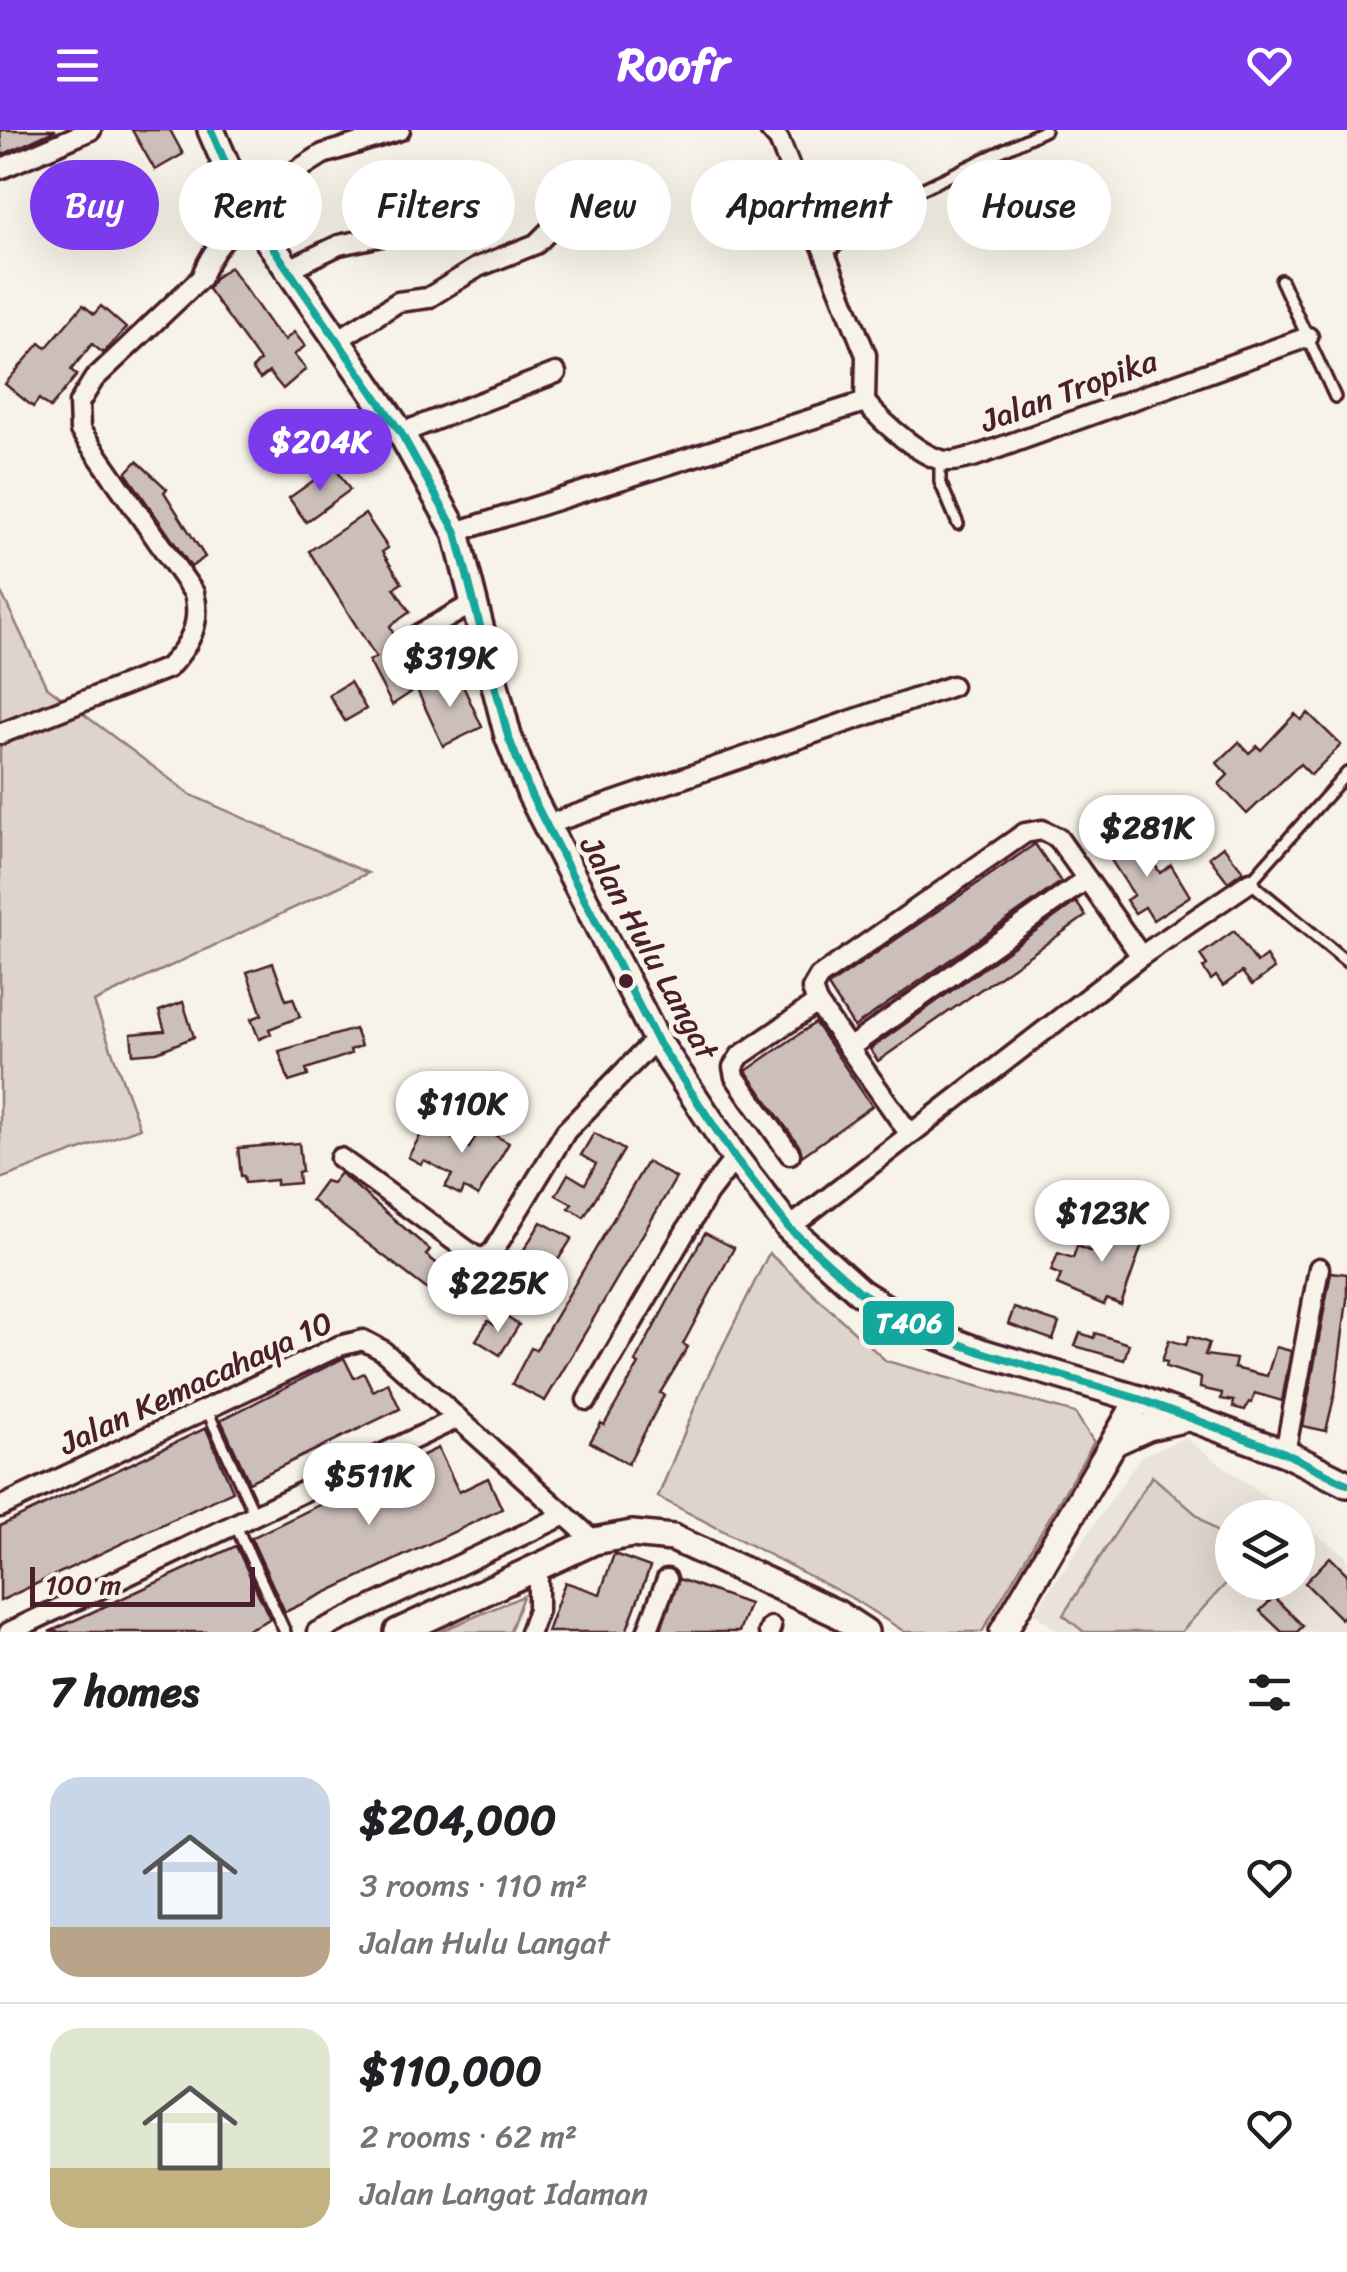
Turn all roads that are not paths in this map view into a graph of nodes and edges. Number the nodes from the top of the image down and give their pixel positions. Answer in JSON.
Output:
{"nodes":[{"id":1,"x":91,"y":130,"type":"edge"},
{"id":2,"x":212,"y":130,"type":"edge"},
{"id":3,"x":400,"y":130,"type":"edge"},
{"id":4,"x":770,"y":130,"type":"edge"},
{"id":5,"x":1045,"y":130,"type":"edge"},
{"id":6,"x":225,"y":160,"type":"edge"},
{"id":7,"x":315,"y":160,"type":"edge"},
{"id":8,"x":0,"y":169,"type":"edge"},
{"id":9,"x":535,"y":244,"type":"edge"},
{"id":10,"x":342,"y":246,"type":"edge"},
{"id":11,"x":214,"y":250,"type":"edge"},
{"id":12,"x":274,"y":250,"type":"edge"},
{"id":13,"x":825,"y":254,"type":"junction"},
{"id":14,"x":288,"y":270,"type":"junction"},
{"id":15,"x":1282,"y":280,"type":"dead end"},
{"id":16,"x":1308,"y":338,"type":"junction"},
{"id":17,"x":336,"y":341,"type":"junction"},
{"id":18,"x":556,"y":373,"type":"dead end"},
{"id":19,"x":1335,"y":396,"type":"dead end"},
{"id":20,"x":864,"y":402,"type":"junction"},
{"id":21,"x":401,"y":433,"type":"junction"},
{"id":22,"x":940,"y":459,"type":"junction"},
{"id":23,"x":958,"y":524,"type":"dead end"},
{"id":24,"x":456,"y":532,"type":"junction"},
{"id":25,"x":472,"y":604,"type":"junction"},
{"id":26,"x":419,"y":634,"type":"dead end"},
{"id":27,"x":952,"y":686,"type":"dead end"},
{"id":28,"x":0,"y":734,"type":"edge"},
{"id":29,"x":1347,"y":774,"type":"edge"},
{"id":30,"x":546,"y":826,"type":"junction"},
{"id":31,"x":1088,"y":879,"type":"junction"},
{"id":32,"x":1250,"y":882,"type":"junction"},
{"id":33,"x":1140,"y":956,"type":"junction"},
{"id":34,"x":1347,"y":962,"type":"edge"},
{"id":35,"x":817,"y":1003,"type":"junction"},
{"id":36,"x":656,"y":1039,"type":"junction"},
{"id":37,"x":849,"y":1048,"type":"junction"},
{"id":38,"x":909,"y":1132,"type":"junction"},
{"id":39,"x":790,"y":1154,"type":"dead end"},
{"id":40,"x":340,"y":1158,"type":"dead end"},
{"id":41,"x":735,"y":1158,"type":"junction"},
{"id":42,"x":789,"y":1228,"type":"junction"},
{"id":43,"x":1318,"y":1268,"type":"dead end"},
{"id":44,"x":587,"y":1400,"type":"dead end"},
{"id":45,"x":1139,"y":1400,"type":"junction"},
{"id":46,"x":207,"y":1410,"type":"junction"},
{"id":47,"x":458,"y":1418,"type":"junction"},
{"id":48,"x":1187,"y":1418,"type":"junction"},
{"id":49,"x":1115,"y":1442,"type":"junction"},
{"id":50,"x":1285,"y":1453,"type":"junction"},
{"id":51,"x":1347,"y":1484,"type":"edge"},
{"id":52,"x":0,"y":1507,"type":"edge"},
{"id":53,"x":256,"y":1515,"type":"junction"},
{"id":54,"x":565,"y":1515,"type":"junction"},
{"id":55,"x":236,"y":1524,"type":"junction"},
{"id":56,"x":594,"y":1541,"type":"junction"},
{"id":57,"x":538,"y":1567,"type":"junction"},
{"id":58,"x":667,"y":1579,"type":"dead end"},
{"id":59,"x":9,"y":1632,"type":"edge"},
{"id":60,"x":286,"y":1632,"type":"edge"},
{"id":61,"x":317,"y":1632,"type":"edge"},
{"id":62,"x":398,"y":1632,"type":"edge"},
{"id":63,"x":530,"y":1632,"type":"edge"},
{"id":64,"x":647,"y":1632,"type":"edge"},
{"id":65,"x":866,"y":1632,"type":"edge"},
{"id":66,"x":1003,"y":1632,"type":"edge"}],
"edges":[{"from":1,"to":8,"type":"street"},
{"from":2,"to":6,"type":"main road","name":"Jalan Hulu Langat"},
{"from":3,"to":7,"type":"street"},
{"from":4,"to":13,"type":"street"},
{"from":5,"to":13,"type":"lane"},
{"from":9,"to":17,"type":"street"},
{"from":10,"to":14,"type":"street"},
{"from":11,"to":28,"type":"street"},
{"from":12,"to":14,"type":"main road","name":"Jalan Hulu Langat"},
{"from":13,"to":20,"type":"street"},
{"from":14,"to":17,"type":"main road","name":"Jalan Hulu Langat"},
{"from":15,"to":16,"type":"lane"},
{"from":16,"to":19,"type":"lane"},
{"from":16,"to":22,"type":"street","name":"Jalan Tropika"},
{"from":17,"to":21,"type":"main road","name":"Jalan Hulu Langat"},
{"from":18,"to":21,"type":"street"},
{"from":20,"to":22,"type":"street"},
{"from":20,"to":24,"type":"street"},
{"from":21,"to":24,"type":"main road","name":"Jalan Hulu Langat"},
{"from":22,"to":23,"type":"lane"},
{"from":24,"to":25,"type":"main road","name":"Jalan Hulu Langat"},
{"from":25,"to":26,"type":"street"},
{"from":25,"to":30,"type":"main road","name":"Jalan Hulu Langat"},
{"from":27,"to":30,"type":"street"},
{"from":29,"to":32,"type":"lane"},
{"from":30,"to":36,"type":"main road","name":"Jalan Hulu Langat"},
{"from":31,"to":33,"type":"street"},
{"from":31,"to":35,"type":"street"},
{"from":31,"to":37,"type":"street"},
{"from":32,"to":33,"type":"street"},
{"from":32,"to":34,"type":"lane"},
{"from":33,"to":38,"type":"street"},
{"from":35,"to":37,"type":"street"},
{"from":35,"to":39,"type":"street"},
{"from":36,"to":40,"type":"street"},
{"from":36,"to":41,"type":"main road","name":"Jalan Hulu Langat"},
{"from":37,"to":38,"type":"street"},
{"from":38,"to":42,"type":"street"},
{"from":41,"to":42,"type":"main road","name":"Jalan Hulu Langat"},
{"from":41,"to":44,"type":"street"},
{"from":42,"to":45,"type":"main road","name":"Jalan Hulu Langat"},
{"from":43,"to":50,"type":"street"},
{"from":45,"to":48,"type":"main road","name":"Jalan Hulu Langat"},
{"from":45,"to":49,"type":"main road"},
{"from":46,"to":47,"type":"street","name":"Jalan Kemacahaya 10"},
{"from":46,"to":52,"type":"street","name":"Jalan Kemacahaya 10"},
{"from":46,"to":53,"type":"lane"},
{"from":47,"to":53,"type":"street"},
{"from":47,"to":54,"type":"street"},
{"from":48,"to":49,"type":"main road"},
{"from":48,"to":50,"type":"main road","name":"Jalan Hulu Langat"},
{"from":49,"to":66,"type":"main road"},
{"from":50,"to":51,"type":"main road","name":"Jalan Hulu Langat"},
{"from":53,"to":55,"type":"street"},
{"from":54,"to":56,"type":"street"},
{"from":54,"to":61,"type":"street"},
{"from":55,"to":59,"type":"street"},
{"from":55,"to":60,"type":"lane"},
{"from":56,"to":57,"type":"main road"},
{"from":56,"to":65,"type":"main road"},
{"from":57,"to":62,"type":"main road"},
{"from":57,"to":63,"type":"street"},
{"from":58,"to":64,"type":"street"}]}
